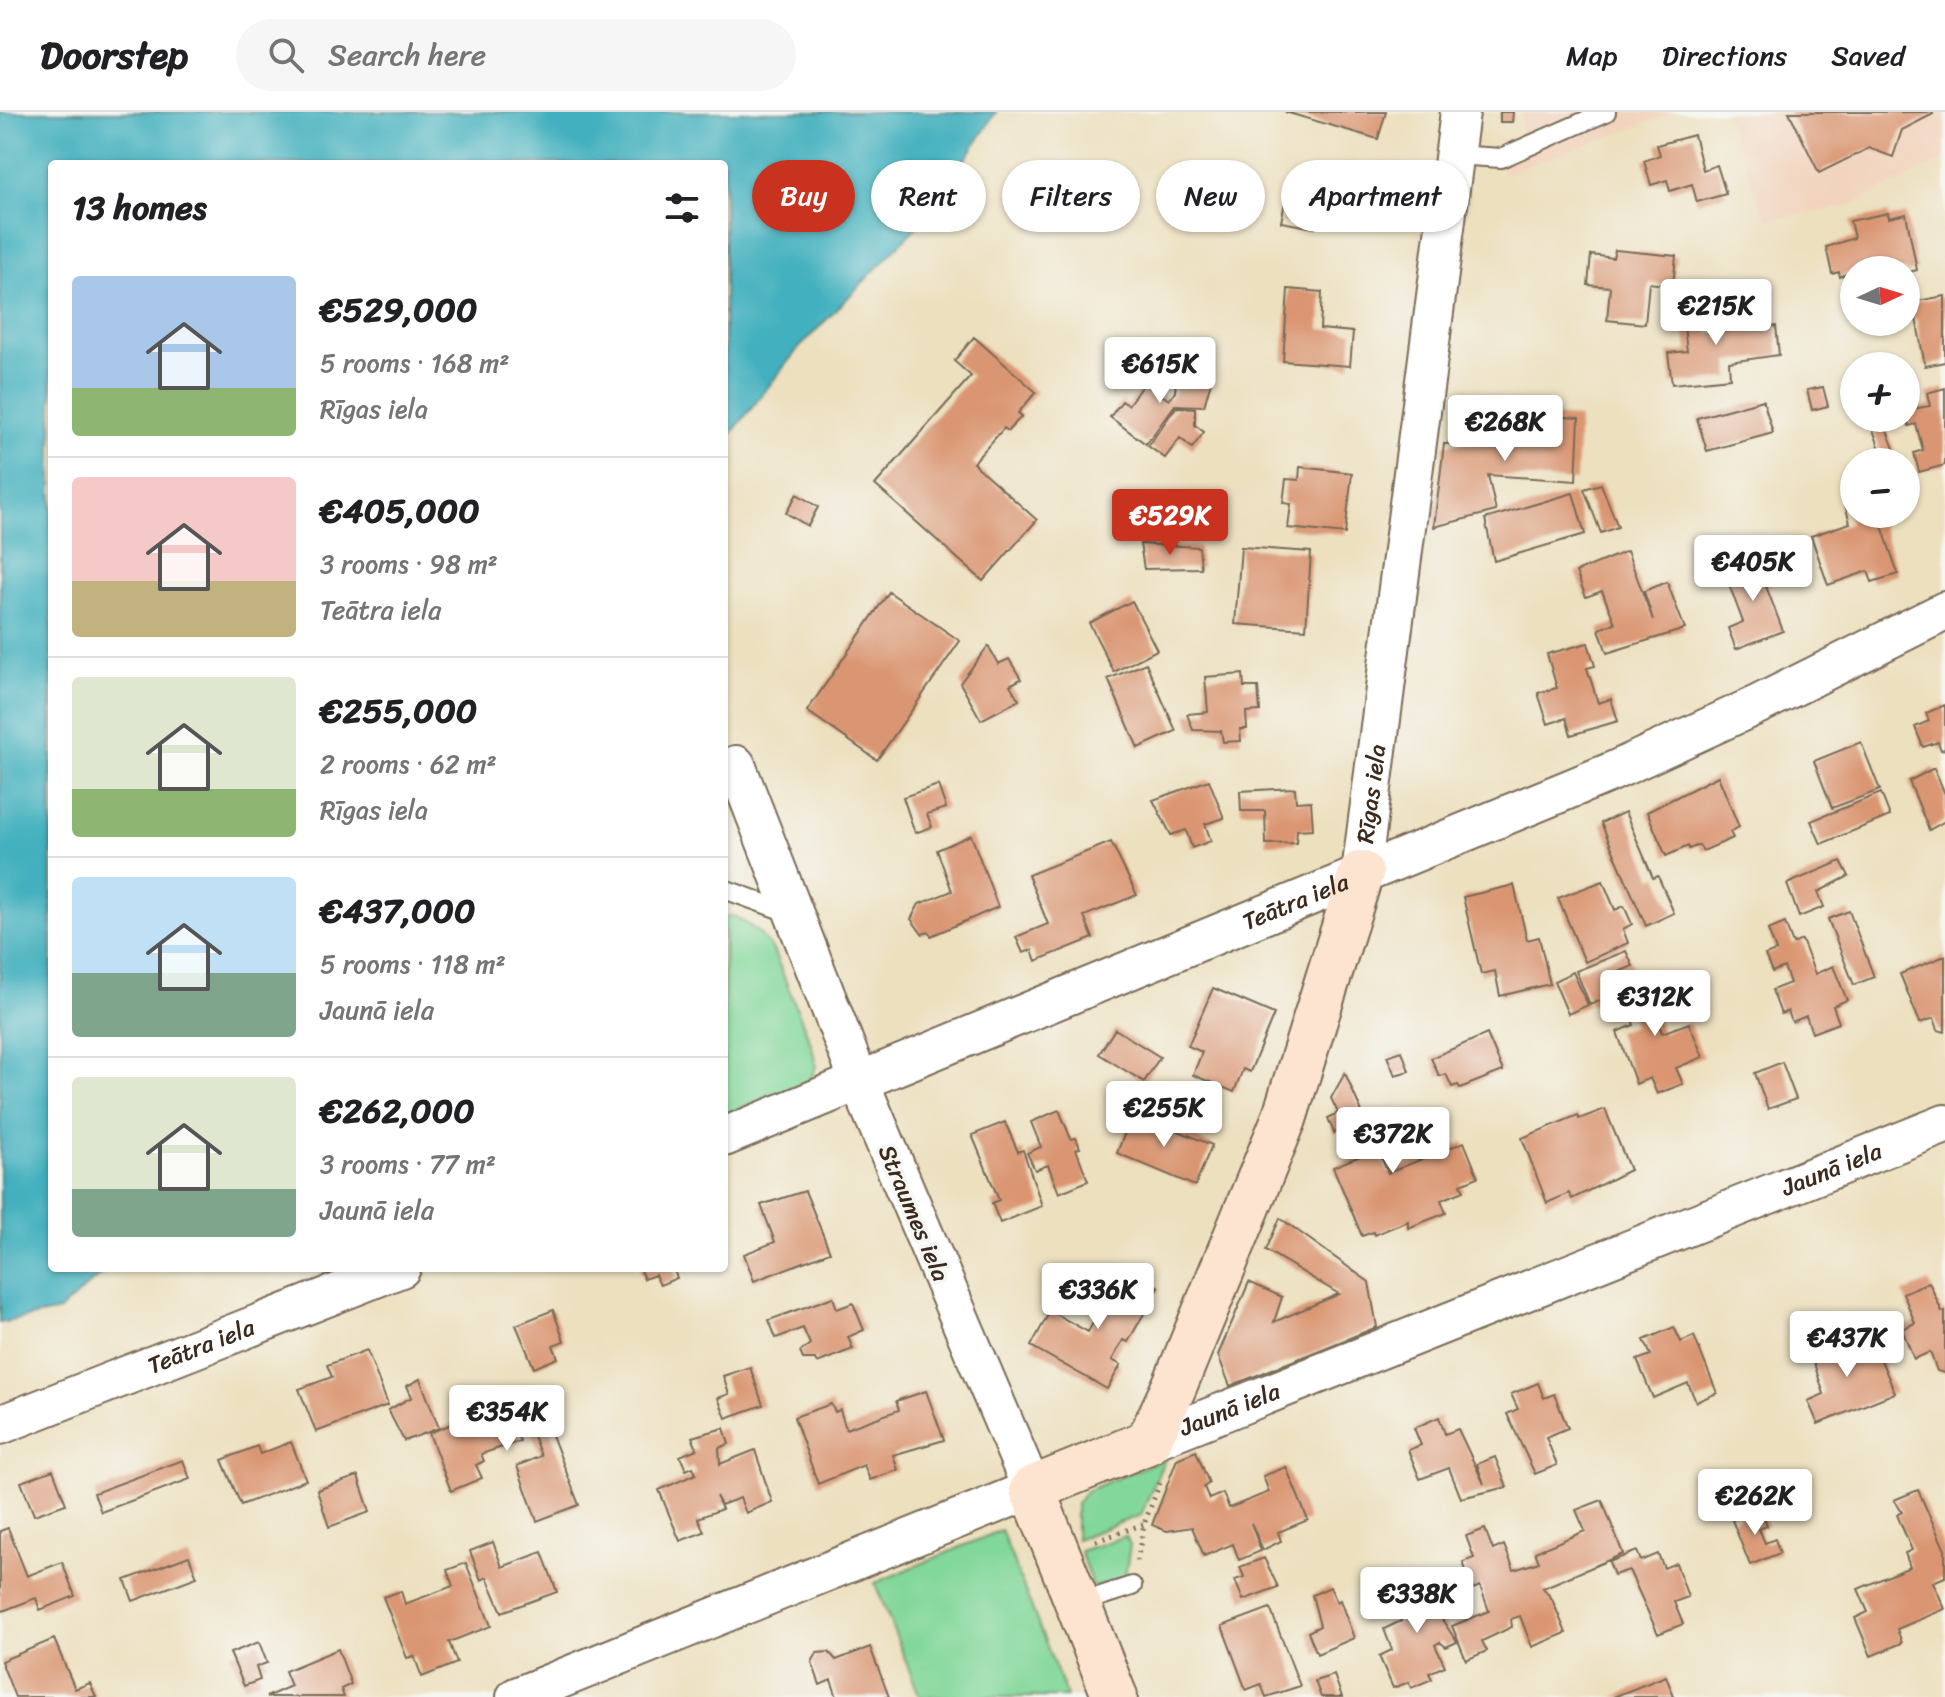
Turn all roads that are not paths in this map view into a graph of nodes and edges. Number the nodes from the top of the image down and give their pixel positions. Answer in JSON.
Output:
{"nodes":[{"id":1,"x":1460,"y":112,"type":"edge"},
{"id":2,"x":1606,"y":112,"type":"edge"},
{"id":3,"x":1454,"y":155,"type":"junction"},
{"id":4,"x":1945,"y":611,"type":"edge"},
{"id":5,"x":736,"y":765,"type":"dead end"},
{"id":6,"x":1361,"y":873,"type":"junction"},
{"id":7,"x":728,"y":890,"type":"edge"},
{"id":8,"x":793,"y":914,"type":"junction"},
{"id":9,"x":859,"y":1081,"type":"junction"},
{"id":10,"x":1945,"y":1124,"type":"edge"},
{"id":11,"x":728,"y":1135,"type":"edge"},
{"id":12,"x":391,"y":1272,"type":"edge"},
{"id":13,"x":0,"y":1425,"type":"edge"},
{"id":14,"x":1148,"y":1442,"type":"junction"},
{"id":15,"x":1032,"y":1489,"type":"junction"},
{"id":16,"x":1132,"y":1586,"type":"dead end"},
{"id":17,"x":1079,"y":1603,"type":"junction"},
{"id":18,"x":1107,"y":1677,"type":"edge"},
{"id":19,"x":516,"y":1697,"type":"edge"}],
"edges":[{"from":1,"to":3,"type":"street","name":"Rīgas iela"},
{"from":2,"to":3,"type":"lane"},
{"from":3,"to":6,"type":"street","name":"Rīgas iela"},
{"from":4,"to":6,"type":"street","name":"Teātra iela"},
{"from":5,"to":8,"type":"street","name":"Straumes iela"},
{"from":6,"to":9,"type":"street","name":"Teātra iela"},
{"from":6,"to":14,"type":"street","name":"Rīgas iela"},
{"from":7,"to":8,"type":"lane"},
{"from":8,"to":9,"type":"street","name":"Straumes iela"},
{"from":9,"to":11,"type":"street","name":"Teātra iela"},
{"from":9,"to":15,"type":"street","name":"Straumes iela"},
{"from":10,"to":14,"type":"street","name":"Jaunā iela"},
{"from":12,"to":13,"type":"street","name":"Teātra iela"},
{"from":14,"to":15,"type":"street","name":"Jaunā iela"},
{"from":15,"to":17,"type":"street","name":"Straumes iela"},
{"from":15,"to":19,"type":"street","name":"Jaunā iela"},
{"from":16,"to":17,"type":"lane"},
{"from":17,"to":18,"type":"street","name":"Straumes iela"}]}
